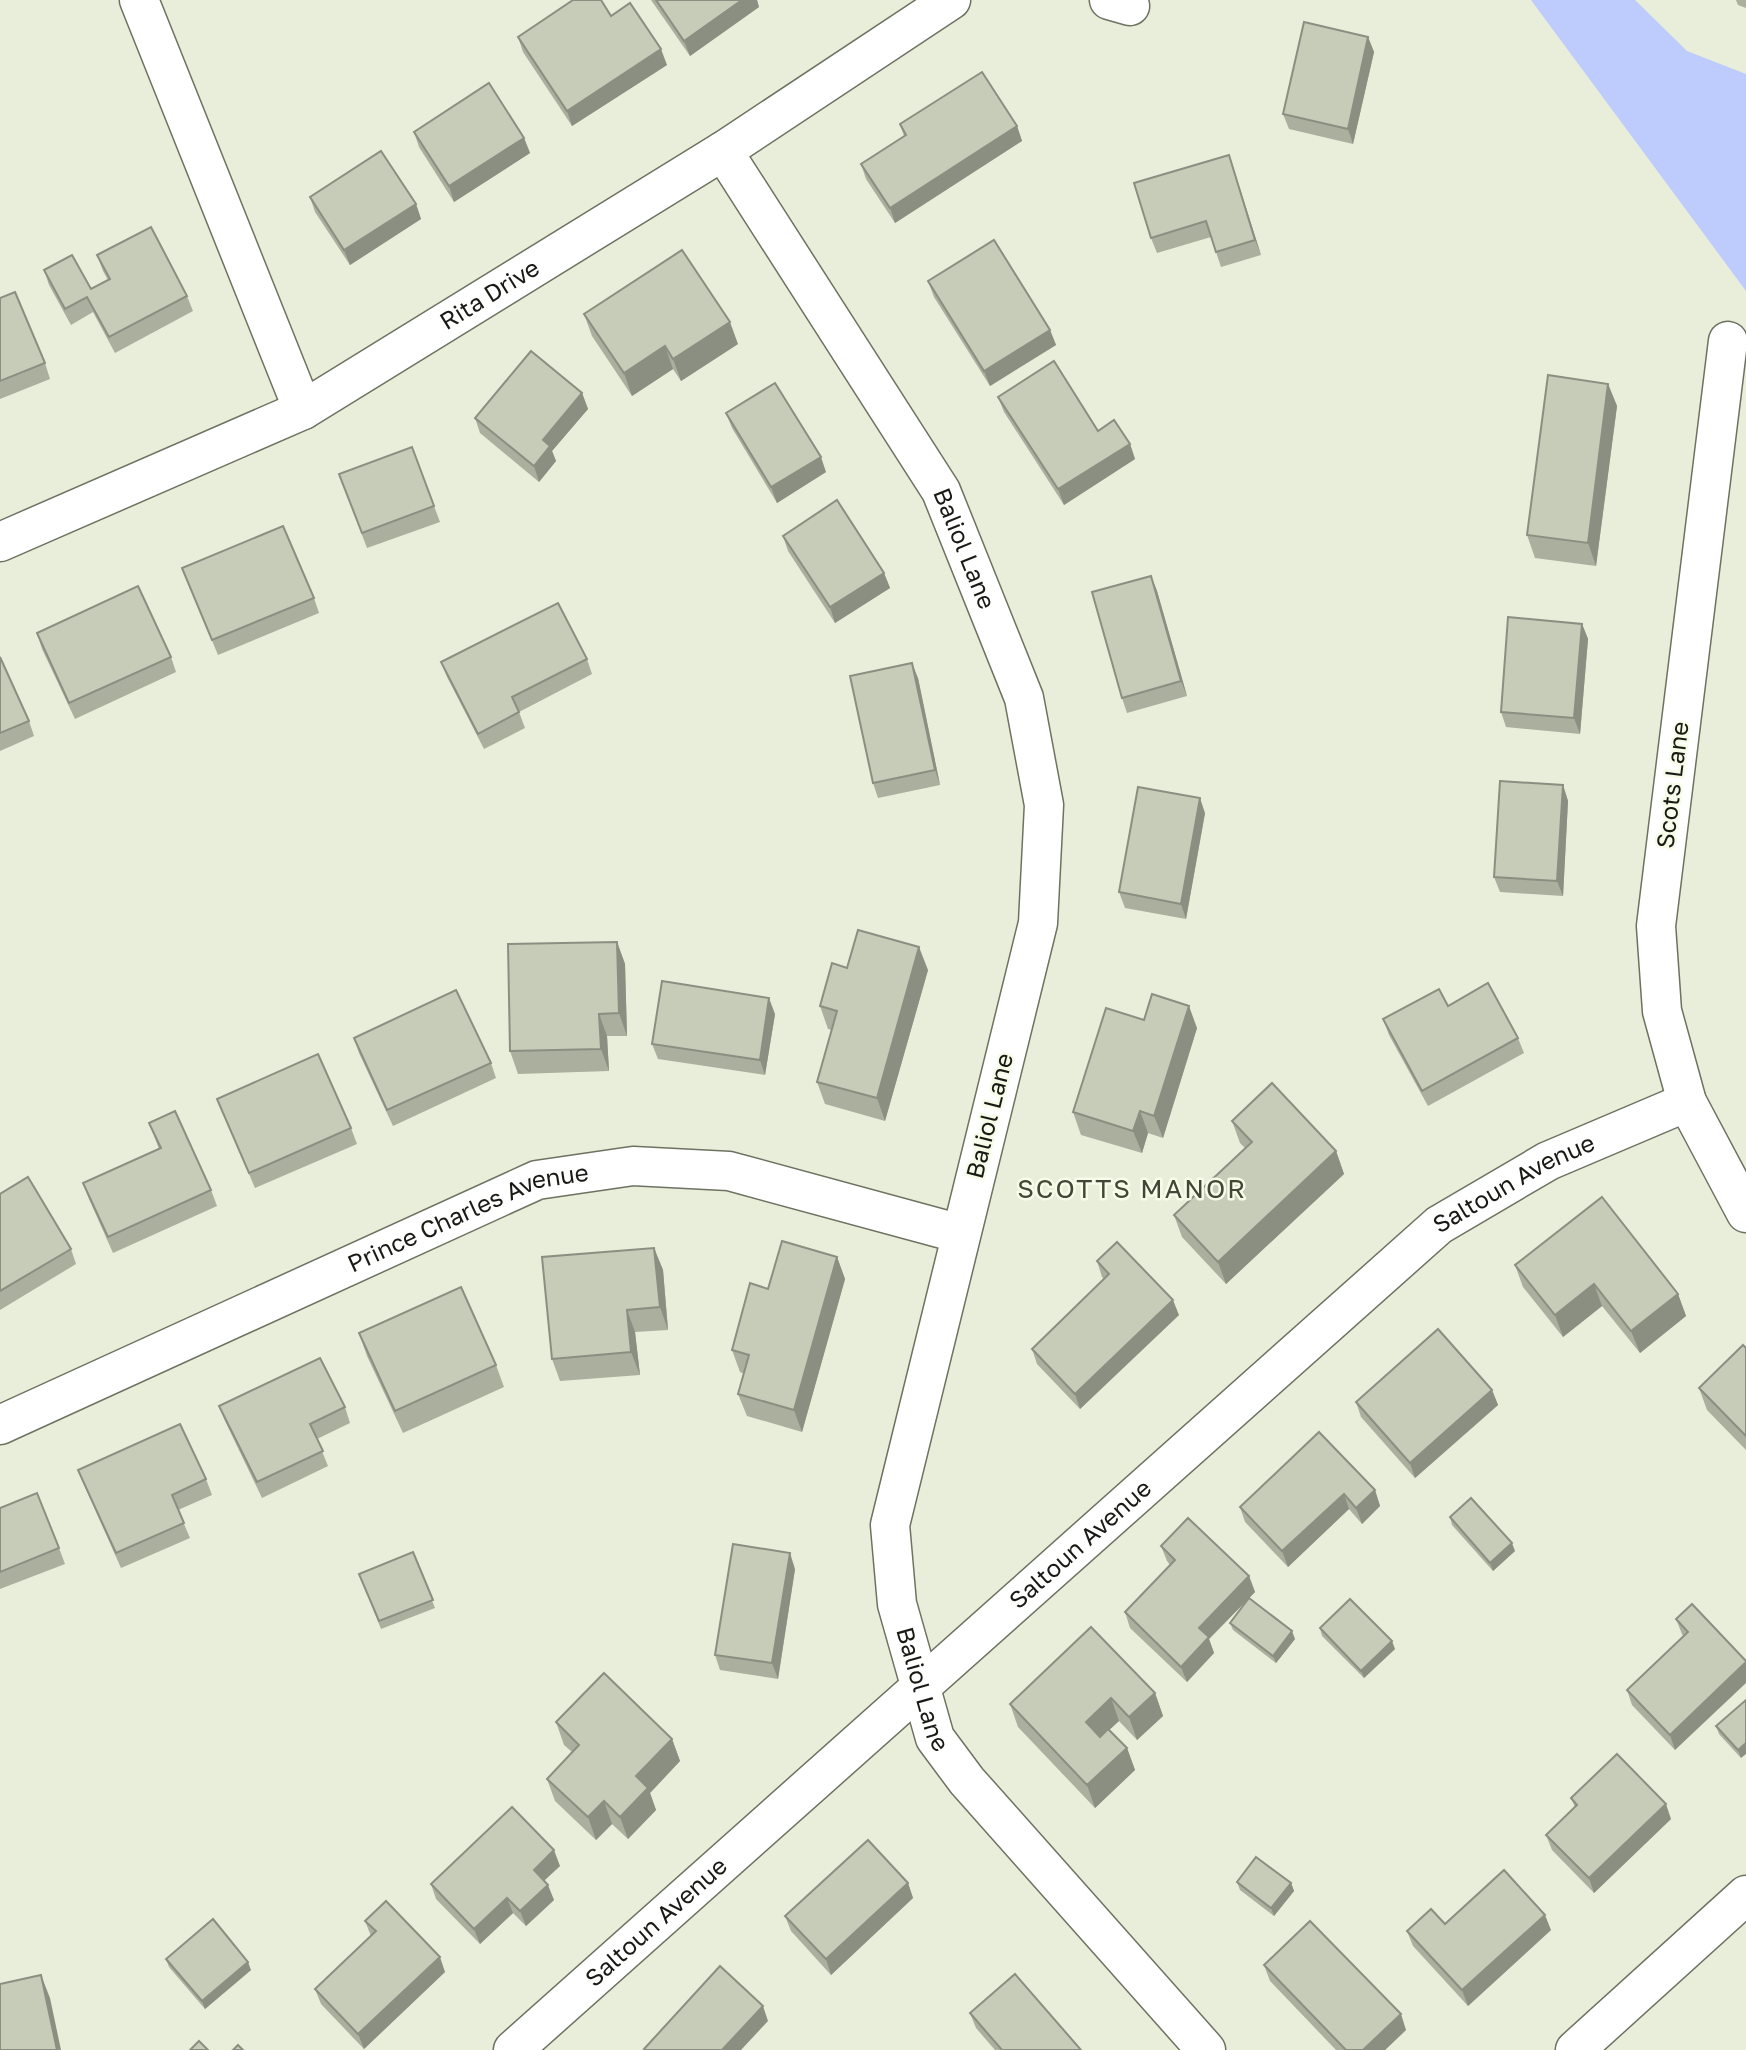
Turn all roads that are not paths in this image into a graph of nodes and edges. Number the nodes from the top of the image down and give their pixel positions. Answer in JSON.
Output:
{"nodes":[{"id":1,"x":139,"y":0,"type":"edge"},
{"id":2,"x":951,"y":0,"type":"edge"},
{"id":3,"x":723,"y":151,"type":"junction"},
{"id":4,"x":1728,"y":341,"type":"dead end"},
{"id":5,"x":303,"y":410,"type":"junction"},
{"id":6,"x":0,"y":542,"type":"edge"},
{"id":7,"x":1687,"y":1102,"type":"junction"},
{"id":8,"x":1746,"y":1213,"type":"edge"},
{"id":9,"x":961,"y":1234,"type":"junction"},
{"id":10,"x":0,"y":1425,"type":"edge"},
{"id":11,"x":922,"y":1686,"type":"junction"},
{"id":12,"x":1746,"y":1895,"type":"edge"},
{"id":13,"x":513,"y":2050,"type":"edge"},
{"id":14,"x":1206,"y":2050,"type":"edge"},
{"id":15,"x":1575,"y":2050,"type":"edge"}],
"edges":[{"from":1,"to":5,"type":"street"},
{"from":2,"to":3,"type":"street","name":"Rita Drive"},
{"from":3,"to":5,"type":"street","name":"Rita Drive"},
{"from":3,"to":9,"type":"street","name":"Baliol Lane"},
{"from":4,"to":7,"type":"street","name":"Scots Lane"},
{"from":5,"to":6,"type":"street","name":"Rita Drive"},
{"from":7,"to":8,"type":"street","name":"Scots Lane"},
{"from":7,"to":11,"type":"street","name":"Saltoun Avenue"},
{"from":9,"to":10,"type":"street","name":"Prince Charles Avenue"},
{"from":9,"to":11,"type":"street","name":"Baliol Lane"},
{"from":11,"to":13,"type":"street","name":"Saltoun Avenue"},
{"from":11,"to":14,"type":"street","name":"Baliol Lane"},
{"from":12,"to":15,"type":"street"}]}
